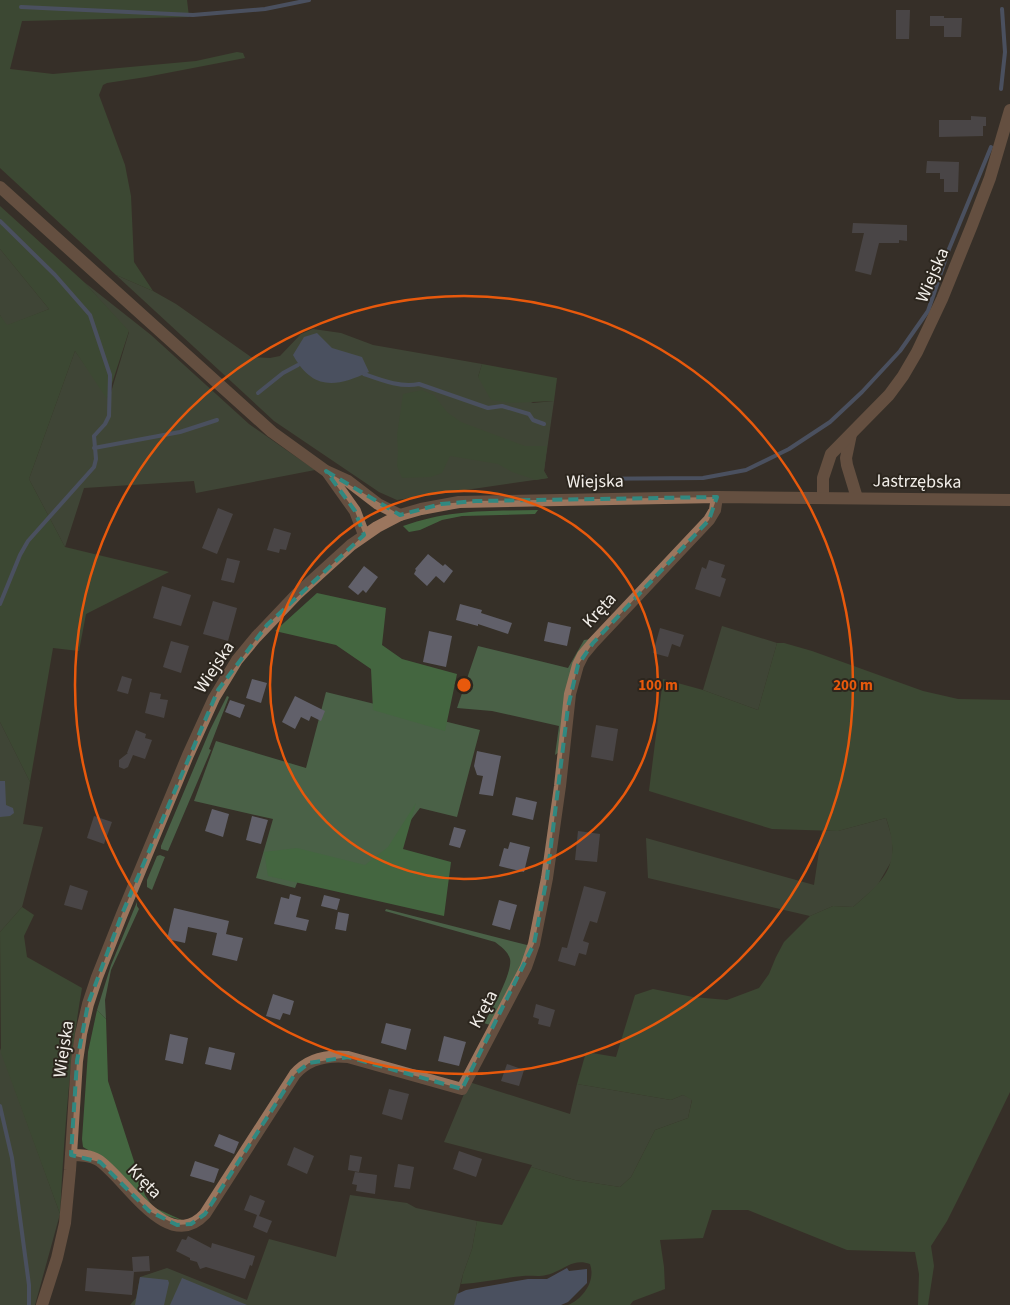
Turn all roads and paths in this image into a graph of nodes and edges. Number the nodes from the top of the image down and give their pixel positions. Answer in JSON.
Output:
{"nodes":[{"id":1,"x":1010,"y":110,"type":"edge"},
{"id":2,"x":0,"y":187,"type":"edge"},
{"id":3,"x":852,"y":434,"type":"junction"},
{"id":4,"x":326,"y":471,"type":"junction"},
{"id":5,"x":717,"y":497,"type":"junction"},
{"id":6,"x":823,"y":498,"type":"junction"},
{"id":7,"x":857,"y":498,"type":"junction"},
{"id":8,"x":1010,"y":500,"type":"edge"},
{"id":9,"x":400,"y":515,"type":"junction"},
{"id":10,"x":364,"y":535,"type":"junction"},
{"id":11,"x":71,"y":1155,"type":"junction"},
{"id":12,"x":42,"y":1305,"type":"edge"}],
"edges":[{"from":1,"to":3,"type":"street","name":"Wiejska"},
{"from":2,"to":4,"type":"street"},
{"from":3,"to":6,"type":"street","name":"Wiejska"},
{"from":3,"to":7,"type":"street"},
{"from":4,"to":9,"type":"street"},
{"from":4,"to":10,"type":"street"},
{"from":5,"to":6,"type":"street","name":"Wiejska"},
{"from":5,"to":9,"type":"street","name":"Wiejska"},
{"from":5,"to":11,"type":"street","name":"Kręta"},
{"from":6,"to":7,"type":"street","name":"Jastrzębska"},
{"from":7,"to":8,"type":"street","name":"Jastrzębska"},
{"from":9,"to":10,"type":"street","name":"Wiejska"},
{"from":10,"to":11,"type":"street","name":"Wiejska"},
{"from":11,"to":12,"type":"street","name":"Wiejska"}]}
